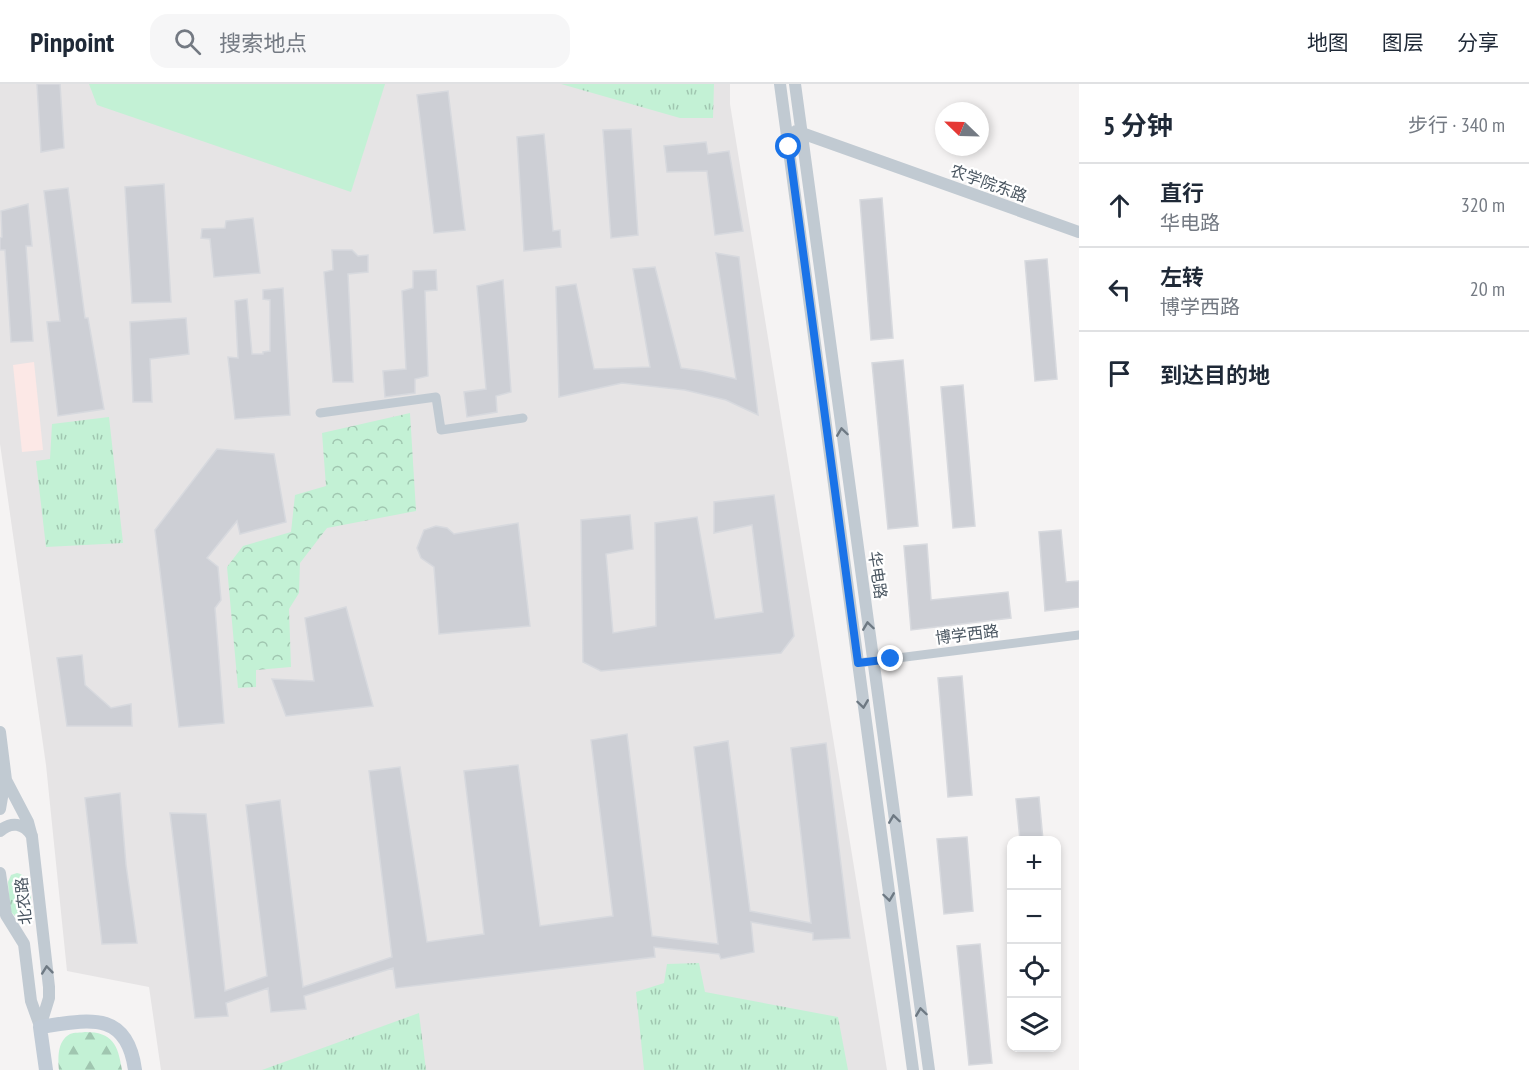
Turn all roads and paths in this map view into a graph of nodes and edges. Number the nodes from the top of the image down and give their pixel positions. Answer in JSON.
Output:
{"nodes":[{"id":1,"x":780,"y":84,"type":"edge"},
{"id":2,"x":795,"y":84,"type":"edge"},
{"id":3,"x":786,"y":128,"type":"junction"},
{"id":4,"x":801,"y":133,"type":"junction"},
{"id":5,"x":1079,"y":232,"type":"edge"},
{"id":6,"x":320,"y":413,"type":"dead end"},
{"id":7,"x":523,"y":418,"type":"dead end"},
{"id":8,"x":1079,"y":635,"type":"edge"},
{"id":9,"x":873,"y":661,"type":"junction"},
{"id":10,"x":858,"y":663,"type":"junction"},
{"id":11,"x":0,"y":732,"type":"edge"},
{"id":12,"x":6,"y":776,"type":"junction"},
{"id":13,"x":0,"y":809,"type":"edge"},
{"id":14,"x":0,"y":831,"type":"edge"},
{"id":15,"x":32,"y":837,"type":"junction"},
{"id":16,"x":0,"y":873,"type":"edge"},
{"id":17,"x":40,"y":1027,"type":"junction"},
{"id":18,"x":46,"y":1070,"type":"edge"},
{"id":19,"x":135,"y":1070,"type":"edge"},
{"id":20,"x":913,"y":1070,"type":"edge"},
{"id":21,"x":928,"y":1070,"type":"edge"}],
"edges":[{"from":1,"to":3,"type":"street","name":"华电路"},
{"from":2,"to":4,"type":"street","name":"华电路"},
{"from":3,"to":4,"type":"street","name":"农学院东路"},
{"from":3,"to":10,"type":"street","name":"华电路"},
{"from":4,"to":5,"type":"street","name":"农学院东路"},
{"from":9,"to":4,"type":"street","name":"华电路","one_way":true},
{"from":6,"to":7,"type":"street"},
{"from":8,"to":9,"type":"street","name":"博学西路"},
{"from":9,"to":10,"type":"street","name":"博学西路"},
{"from":21,"to":9,"type":"street","name":"华电路","one_way":true},
{"from":10,"to":20,"type":"street","name":"华电路","one_way":true},
{"from":11,"to":12,"type":"street","name":"北农路"},
{"from":12,"to":13,"type":"street","name":"北农路"},
{"from":12,"to":15,"type":"street","name":"北农路"},
{"from":14,"to":15,"type":"street"},
{"from":17,"to":15,"type":"street","name":"北农路","one_way":true},
{"from":16,"to":17,"type":"street","name":"北农路"},
{"from":17,"to":18,"type":"main road","name":"北农路"},
{"from":17,"to":19,"type":"main road"}]}
